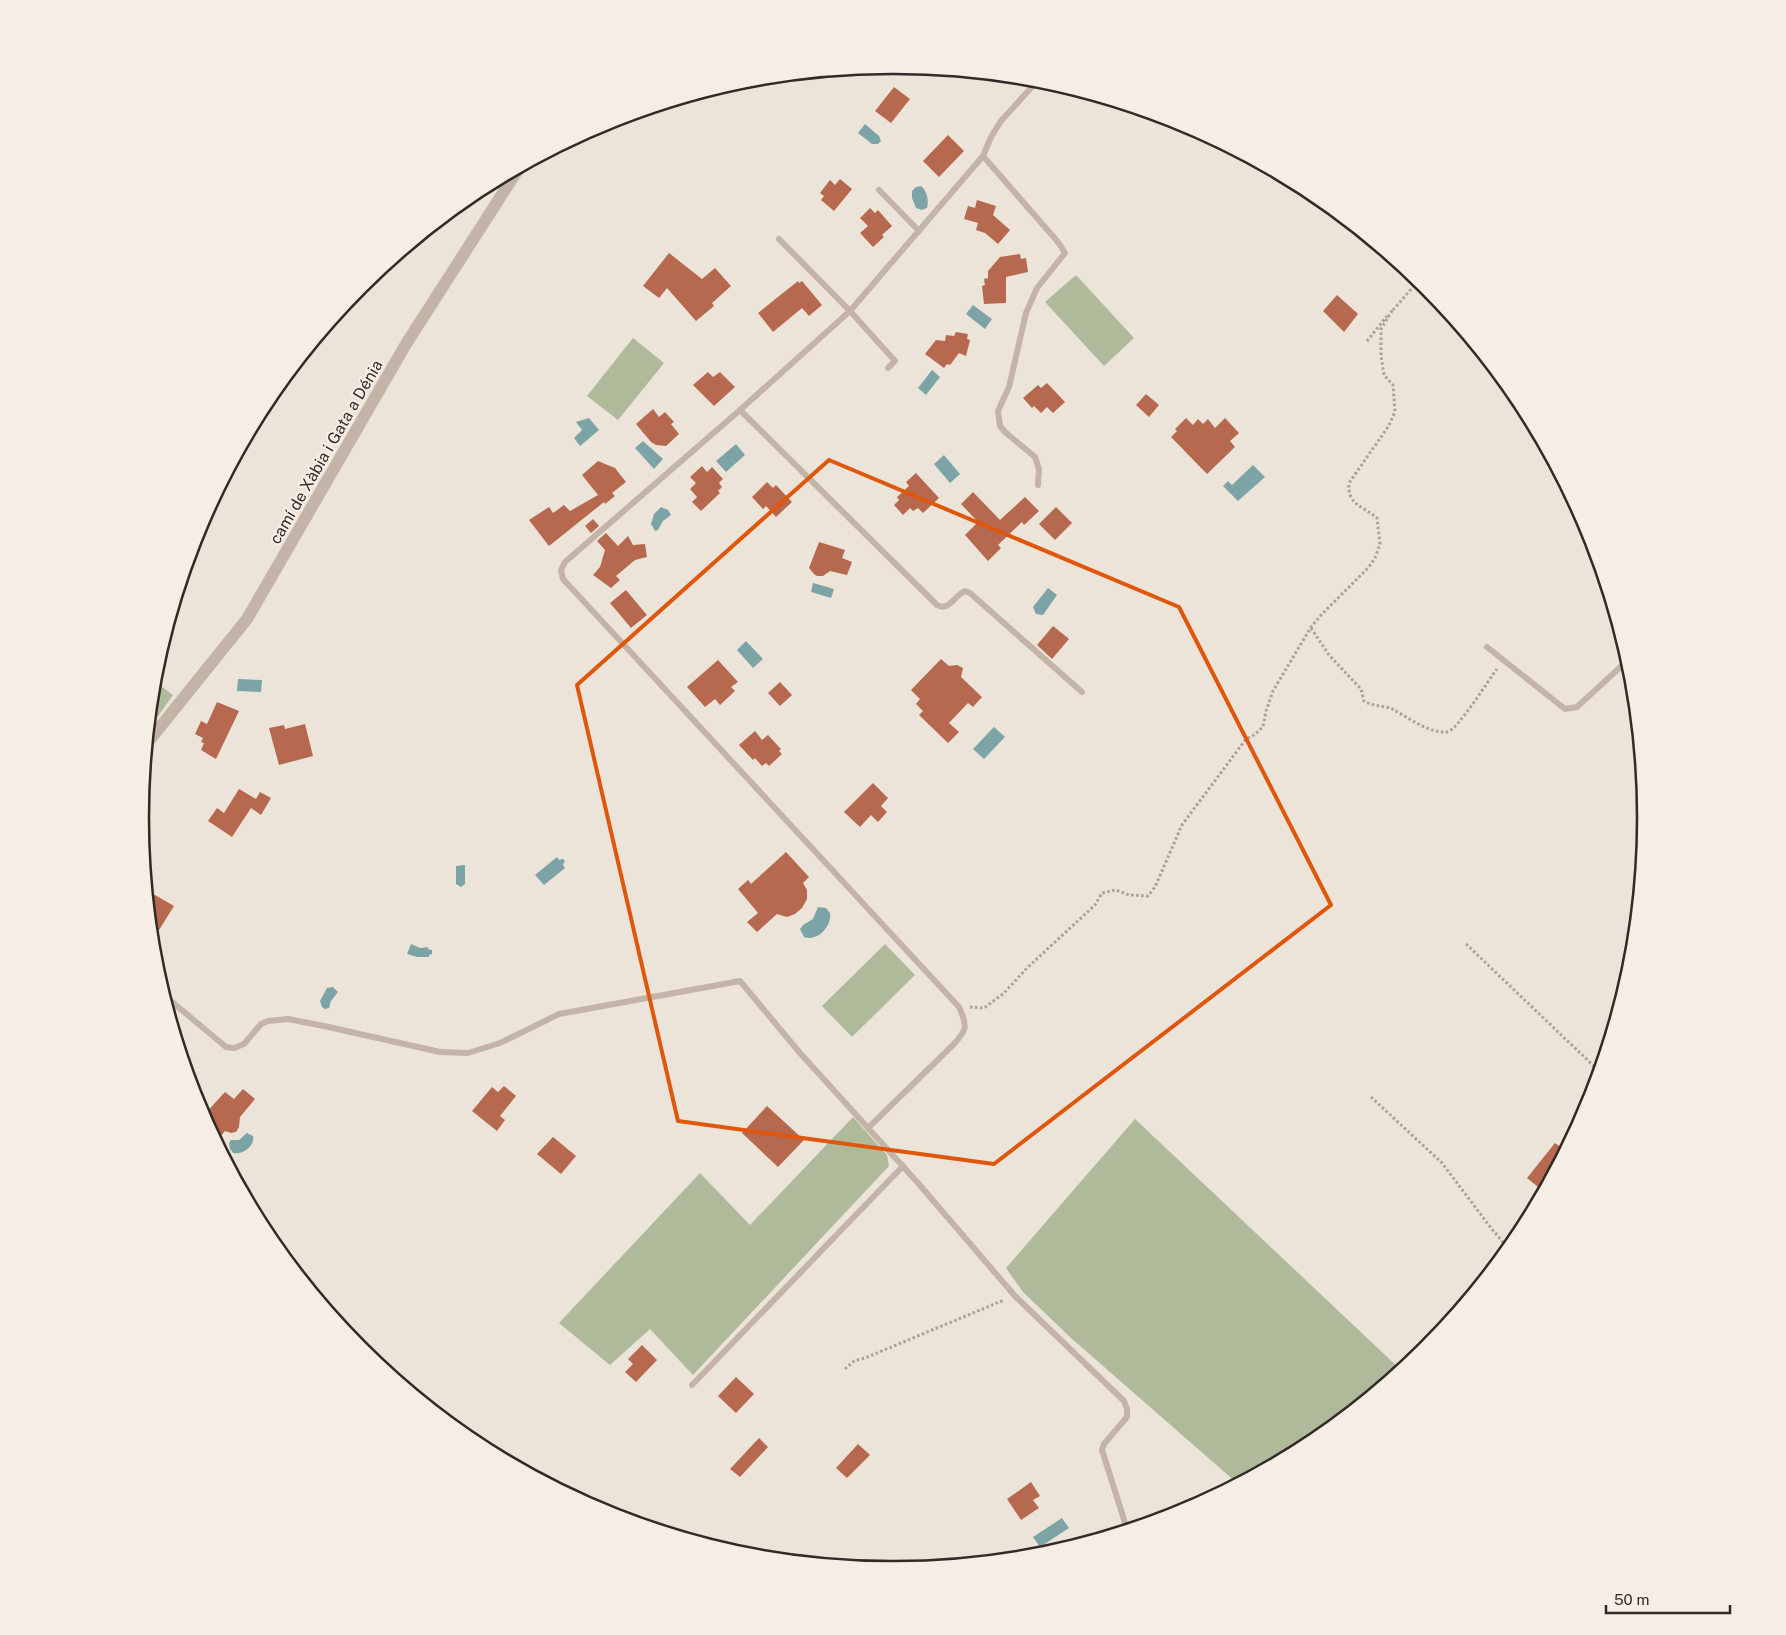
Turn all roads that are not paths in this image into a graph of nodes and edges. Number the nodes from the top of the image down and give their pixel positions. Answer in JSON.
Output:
{"nodes":[{"id":1,"x":1032,"y":87,"type":"edge"},
{"id":2,"x":983,"y":156,"type":"junction"},
{"id":3,"x":512,"y":179,"type":"edge"},
{"id":4,"x":879,"y":190,"type":"dead end"},
{"id":5,"x":919,"y":230,"type":"junction"},
{"id":6,"x":779,"y":239,"type":"dead end"},
{"id":7,"x":850,"y":311,"type":"junction"},
{"id":8,"x":888,"y":368,"type":"dead end"},
{"id":9,"x":740,"y":410,"type":"junction"},
{"id":10,"x":1038,"y":485,"type":"dead end"},
{"id":11,"x":1487,"y":647,"type":"dead end"},
{"id":12,"x":1621,"y":667,"type":"edge"},
{"id":13,"x":1082,"y":692,"type":"dead end"},
{"id":14,"x":155,"y":734,"type":"edge"},
{"id":15,"x":174,"y":1004,"type":"edge"},
{"id":16,"x":868,"y":1128,"type":"junction"},
{"id":17,"x":902,"y":1166,"type":"junction"},
{"id":18,"x":692,"y":1385,"type":"dead end"},
{"id":19,"x":1125,"y":1524,"type":"edge"}],
"edges":[{"from":1,"to":2,"type":"lane"},
{"from":2,"to":5,"type":"lane"},
{"from":2,"to":10,"type":"lane"},
{"from":3,"to":14,"type":"street","name":"camí de Xàbia i Gata a Dénia"},
{"from":4,"to":5,"type":"lane"},
{"from":5,"to":7,"type":"lane"},
{"from":6,"to":7,"type":"lane"},
{"from":7,"to":8,"type":"lane"},
{"from":7,"to":9,"type":"lane"},
{"from":9,"to":13,"type":"lane"},
{"from":9,"to":16,"type":"lane"},
{"from":11,"to":12,"type":"lane"},
{"from":15,"to":16,"type":"lane"},
{"from":16,"to":17,"type":"lane"},
{"from":17,"to":18,"type":"lane"},
{"from":17,"to":19,"type":"lane"}]}
